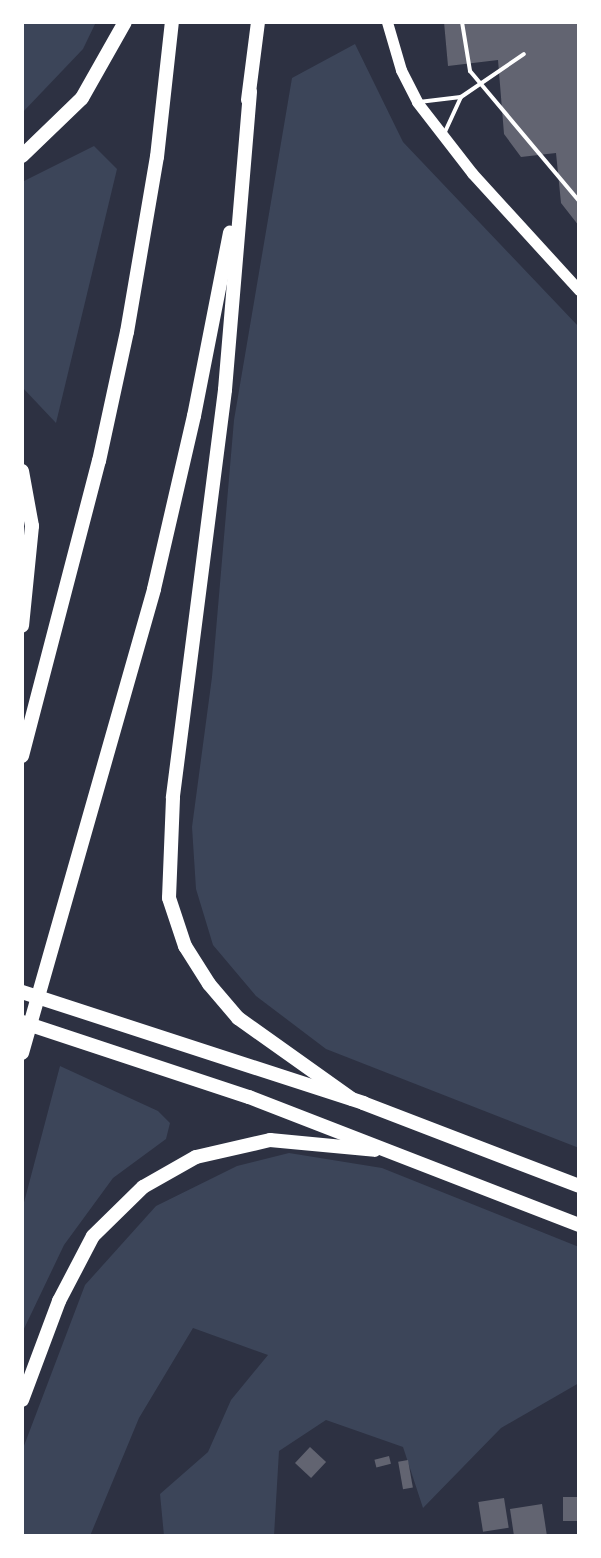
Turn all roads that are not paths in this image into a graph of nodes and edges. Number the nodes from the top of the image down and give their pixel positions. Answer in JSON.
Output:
{"nodes":[{"id":1,"x":125,"y":22,"type":"edge"},
{"id":2,"x":172,"y":22,"type":"edge"},
{"id":3,"x":258,"y":22,"type":"edge"},
{"id":4,"x":387,"y":22,"type":"edge"},
{"id":5,"x":462,"y":22,"type":"edge"},
{"id":6,"x":524,"y":54,"type":"dead end"},
{"id":7,"x":250,"y":92,"type":"junction"},
{"id":8,"x":461,"y":97,"type":"junction"},
{"id":9,"x":417,"y":102,"type":"junction"},
{"id":10,"x":443,"y":136,"type":"junction"},
{"id":11,"x":22,"y":156,"type":"edge"},
{"id":12,"x":579,"y":201,"type":"edge"},
{"id":13,"x":579,"y":290,"type":"edge"},
{"id":14,"x":22,"y":471,"type":"edge"},
{"id":15,"x":22,"y":626,"type":"edge"},
{"id":16,"x":22,"y":756,"type":"edge"},
{"id":17,"x":22,"y":992,"type":"edge"},
{"id":18,"x":22,"y":1022,"type":"edge"},
{"id":19,"x":22,"y":1053,"type":"edge"},
{"id":20,"x":352,"y":1099,"type":"junction"},
{"id":21,"x":395,"y":1152,"type":"junction"},
{"id":22,"x":579,"y":1186,"type":"edge"},
{"id":23,"x":579,"y":1225,"type":"edge"},
{"id":24,"x":22,"y":1400,"type":"edge"}],
"edges":[{"from":1,"to":11,"type":"highway"},
{"from":2,"to":16,"type":"highway"},
{"from":3,"to":7,"type":"highway"},
{"from":4,"to":9,"type":"main road"},
{"from":5,"to":12,"type":"lane"},
{"from":6,"to":8,"type":"lane"},
{"from":7,"to":19,"type":"highway"},
{"from":7,"to":20,"type":"highway"},
{"from":8,"to":9,"type":"lane"},
{"from":8,"to":10,"type":"lane"},
{"from":9,"to":10,"type":"main road"},
{"from":10,"to":13,"type":"main road"},
{"from":14,"to":15,"type":"highway"},
{"from":17,"to":20,"type":"highway"},
{"from":18,"to":21,"type":"highway"},
{"from":20,"to":22,"type":"highway"},
{"from":21,"to":23,"type":"highway"},
{"from":21,"to":24,"type":"highway"}]}
